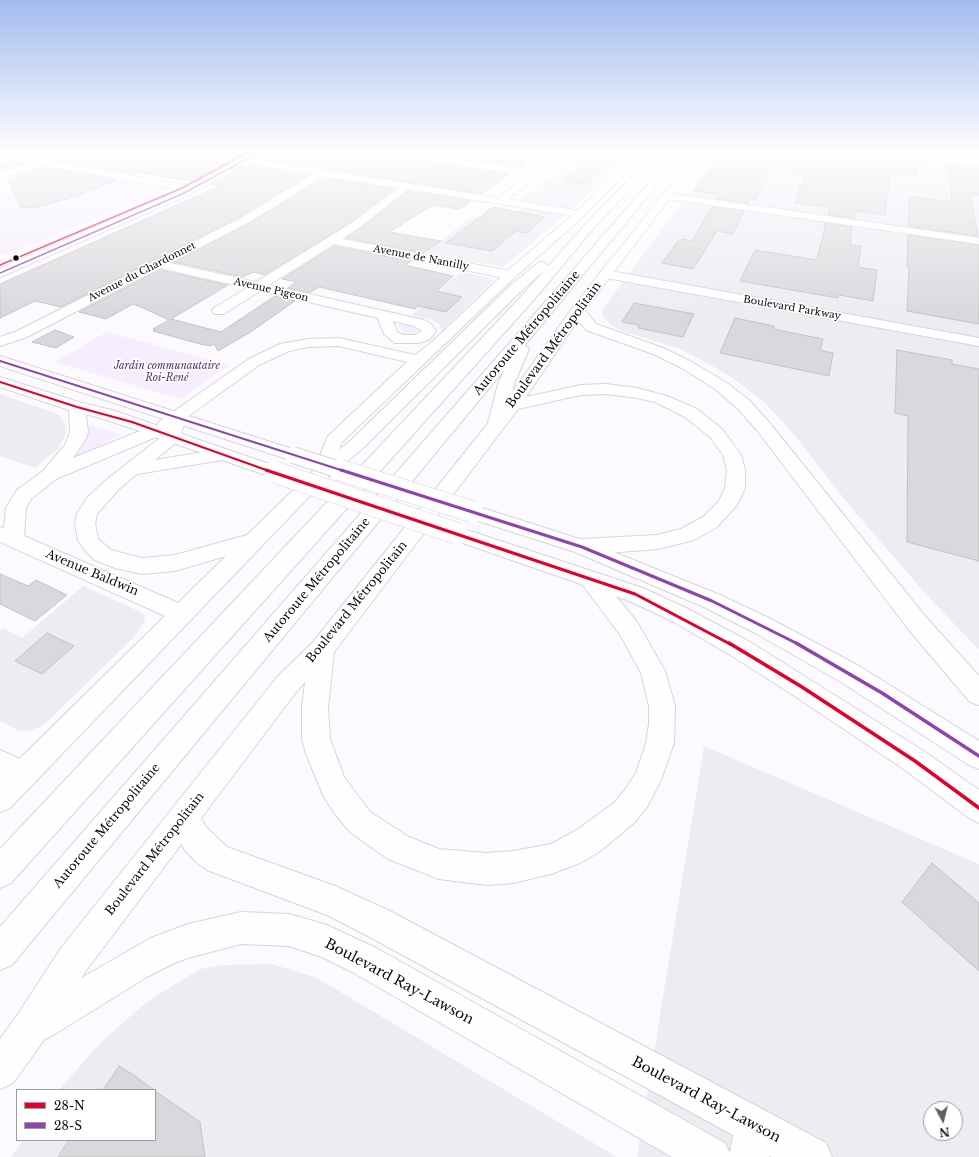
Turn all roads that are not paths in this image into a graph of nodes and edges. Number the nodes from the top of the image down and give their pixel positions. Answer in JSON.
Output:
{"nodes":[{"id":1,"x":145,"y":206,"type":"edge"},
{"id":2,"x":270,"y":206,"type":"edge"},
{"id":3,"x":381,"y":206,"type":"edge"},
{"id":4,"x":531,"y":206,"type":"edge"},
{"id":5,"x":588,"y":206,"type":"edge"},
{"id":6,"x":609,"y":206,"type":"edge"},
{"id":7,"x":634,"y":206,"type":"edge"},
{"id":8,"x":658,"y":206,"type":"edge"},
{"id":9,"x":736,"y":206,"type":"edge"},
{"id":10,"x":580,"y":214,"type":"junction"},
{"id":11,"x":586,"y":230,"type":"junction"},
{"id":12,"x":332,"y":240,"type":"junction"},
{"id":13,"x":979,"y":241,"type":"edge"},
{"id":14,"x":159,"y":264,"type":"junction"},
{"id":15,"x":4,"y":266,"type":"edge"},
{"id":16,"x":605,"y":274,"type":"junction"},
{"id":17,"x":510,"y":275,"type":"junction"},
{"id":18,"x":256,"y":286,"type":"junction"},
{"id":19,"x":578,"y":310,"type":"junction"},
{"id":20,"x":219,"y":311,"type":"dead end"},
{"id":21,"x":384,"y":316,"type":"dead end"},
{"id":22,"x":532,"y":326,"type":"junction"},
{"id":23,"x":7,"y":340,"type":"edge"},
{"id":24,"x":979,"y":342,"type":"edge"},
{"id":25,"x":418,"y":360,"type":"junction"},
{"id":26,"x":0,"y":361,"type":"edge"},
{"id":27,"x":0,"y":382,"type":"edge"},
{"id":28,"x":512,"y":405,"type":"junction"},
{"id":29,"x":76,"y":407,"type":"junction"},
{"id":30,"x":178,"y":418,"type":"junction"},
{"id":31,"x":498,"y":423,"type":"junction"},
{"id":32,"x":164,"y":433,"type":"junction"},
{"id":33,"x":222,"y":455,"type":"junction"},
{"id":34,"x":132,"y":469,"type":"junction"},
{"id":35,"x":322,"y":472,"type":"junction"},
{"id":36,"x":49,"y":475,"type":"junction"},
{"id":37,"x":7,"y":537,"type":"edge"},
{"id":38,"x":255,"y":540,"type":"junction"},
{"id":39,"x":582,"y":547,"type":"junction"},
{"id":40,"x":590,"y":580,"type":"junction"},
{"id":41,"x":182,"y":614,"type":"junction"},
{"id":42,"x":322,"y":649,"type":"junction"},
{"id":43,"x":979,"y":694,"type":"edge"},
{"id":44,"x":979,"y":756,"type":"edge"},
{"id":45,"x":11,"y":769,"type":"edge"},
{"id":46,"x":0,"y":798,"type":"edge"},
{"id":47,"x":979,"y":808,"type":"edge"},
{"id":48,"x":184,"y":817,"type":"junction"},
{"id":49,"x":0,"y":872,"type":"edge"},
{"id":50,"x":0,"y":953,"type":"edge"},
{"id":51,"x":31,"y":1028,"type":"junction"},
{"id":52,"x":0,"y":1070,"type":"edge"},
{"id":53,"x":751,"y":1141,"type":"edge"},
{"id":54,"x":711,"y":1157,"type":"edge"},
{"id":55,"x":812,"y":1157,"type":"edge"}],
"edges":[{"from":1,"to":15,"type":"main road"},
{"from":2,"to":14,"type":"main road","name":"Avenue du Chardonnet"},
{"from":3,"to":12,"type":"main road"},
{"from":4,"to":10,"type":"main road"},
{"from":5,"to":10,"type":"main road"},
{"from":6,"to":11,"type":"main road","name":"Autoroute Métropolitaine"},
{"from":7,"to":22,"type":"main road","name":"Autoroute Métropolitaine"},
{"from":8,"to":16,"type":"main road","name":"Boulevard Métropolitain"},
{"from":9,"to":13,"type":"main road"},
{"from":10,"to":17,"type":"main road"},
{"from":11,"to":35,"type":"main road"},
{"from":11,"to":49,"type":"main road","name":"Autoroute Métropolitaine"},
{"from":12,"to":17,"type":"main road","name":"Avenue de Nantilly"},
{"from":12,"to":18,"type":"main road"},
{"from":14,"to":18,"type":"main road","name":"Avenue Pigeon"},
{"from":14,"to":23,"type":"main road","name":"Avenue du Chardonnet"},
{"from":16,"to":19,"type":"main road","name":"Boulevard Métropolitain"},
{"from":16,"to":24,"type":"main road","name":"Boulevard Parkway"},
{"from":17,"to":25,"type":"main road"},
{"from":18,"to":20,"type":"main road"},
{"from":18,"to":21,"type":"main road","name":"Avenue Pigeon"},
{"from":19,"to":28,"type":"main road","name":"Boulevard Métropolitain"},
{"from":19,"to":43,"type":"main road"},
{"from":22,"to":31,"type":"main road"},
{"from":22,"to":50,"type":"main road","name":"Autoroute Métropolitaine"},
{"from":25,"to":30,"type":"main road"},
{"from":25,"to":35,"type":"main road"},
{"from":26,"to":30,"type":"main road"},
{"from":27,"to":29,"type":"main road"},
{"from":28,"to":31,"type":"main road","name":"Boulevard Métropolitain"},
{"from":28,"to":39,"type":"main road"},
{"from":29,"to":32,"type":"main road"},
{"from":29,"to":36,"type":"main road"},
{"from":30,"to":32,"type":"main road"},
{"from":30,"to":39,"type":"main road","bridge":true},
{"from":31,"to":42,"type":"main road","name":"Boulevard Métropolitain"},
{"from":32,"to":33,"type":"main road"},
{"from":32,"to":34,"type":"main road"},
{"from":32,"to":36,"type":"main road"},
{"from":33,"to":34,"type":"main road"},
{"from":33,"to":40,"type":"main road","bridge":true},
{"from":34,"to":38,"type":"main road"},
{"from":35,"to":38,"type":"main road"},
{"from":36,"to":37,"type":"main road"},
{"from":37,"to":41,"type":"main road","name":"Avenue Baldwin"},
{"from":38,"to":41,"type":"main road"},
{"from":39,"to":44,"type":"main road"},
{"from":40,"to":42,"type":"main road"},
{"from":40,"to":47,"type":"main road"},
{"from":41,"to":45,"type":"main road"},
{"from":42,"to":48,"type":"main road","name":"Boulevard Métropolitain"},
{"from":45,"to":46,"type":"main road"},
{"from":48,"to":51,"type":"main road","name":"Boulevard Métropolitain"},
{"from":48,"to":53,"type":"main road","name":"Boulevard Ray-Lawson"},
{"from":51,"to":52,"type":"main road","name":"Boulevard Métropolitain"},
{"from":51,"to":54,"type":"main road","name":"Boulevard Ray-Lawson"},
{"from":53,"to":55,"type":"main road","name":"Boulevard Ray-Lawson"}]}
